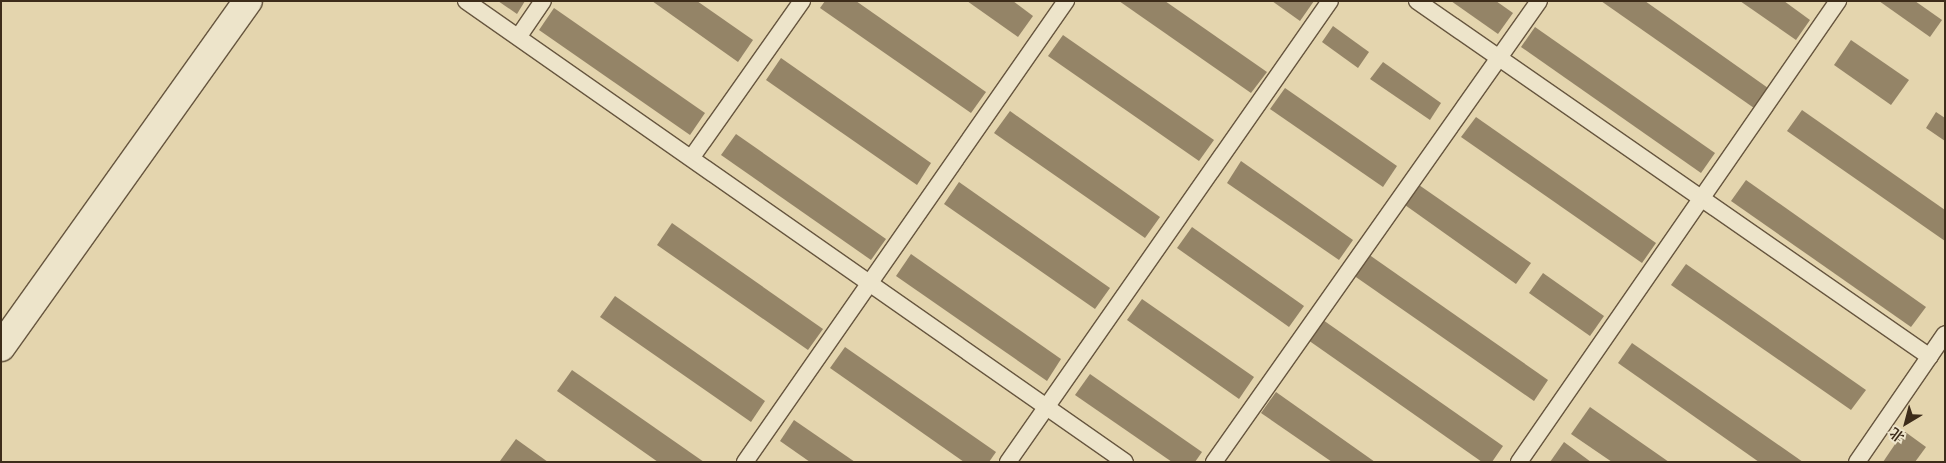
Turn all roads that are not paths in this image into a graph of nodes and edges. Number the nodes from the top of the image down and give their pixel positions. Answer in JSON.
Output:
{"nodes":[{"id":1,"x":248,"y":1,"type":"edge"},
{"id":2,"x":466,"y":1,"type":"edge"},
{"id":3,"x":543,"y":1,"type":"edge"},
{"id":4,"x":802,"y":1,"type":"edge"},
{"id":5,"x":1066,"y":1,"type":"edge"},
{"id":6,"x":1330,"y":1,"type":"edge"},
{"id":7,"x":1417,"y":1,"type":"edge"},
{"id":8,"x":1539,"y":1,"type":"edge"},
{"id":9,"x":1838,"y":1,"type":"edge"},
{"id":10,"x":519,"y":36,"type":"junction"},
{"id":11,"x":1498,"y":59,"type":"junction"},
{"id":12,"x":692,"y":157,"type":"junction"},
{"id":13,"x":1702,"y":202,"type":"junction"},
{"id":14,"x":871,"y":283,"type":"junction"},
{"id":15,"x":1945,"y":334,"type":"edge"},
{"id":16,"x":1,"y":347,"type":"edge"},
{"id":17,"x":1930,"y":357,"type":"junction"},
{"id":18,"x":1046,"y":406,"type":"junction"},
{"id":19,"x":745,"y":462,"type":"edge"},
{"id":20,"x":1008,"y":462,"type":"edge"},
{"id":21,"x":1125,"y":462,"type":"edge"},
{"id":22,"x":1214,"y":462,"type":"edge"},
{"id":23,"x":1519,"y":462,"type":"edge"},
{"id":24,"x":1857,"y":462,"type":"edge"}],
"edges":[{"from":1,"to":16,"type":"street"},
{"from":2,"to":10,"type":"lane"},
{"from":3,"to":10,"type":"lane"},
{"from":4,"to":12,"type":"lane"},
{"from":5,"to":14,"type":"lane"},
{"from":6,"to":18,"type":"lane"},
{"from":7,"to":11,"type":"lane"},
{"from":8,"to":11,"type":"lane"},
{"from":9,"to":13,"type":"lane"},
{"from":10,"to":12,"type":"lane"},
{"from":11,"to":13,"type":"lane"},
{"from":11,"to":22,"type":"lane"},
{"from":12,"to":14,"type":"lane"},
{"from":13,"to":17,"type":"lane"},
{"from":13,"to":23,"type":"lane"},
{"from":14,"to":18,"type":"lane"},
{"from":14,"to":19,"type":"lane"},
{"from":15,"to":17,"type":"lane"},
{"from":17,"to":24,"type":"lane"},
{"from":18,"to":20,"type":"lane"},
{"from":18,"to":21,"type":"lane"}]}
